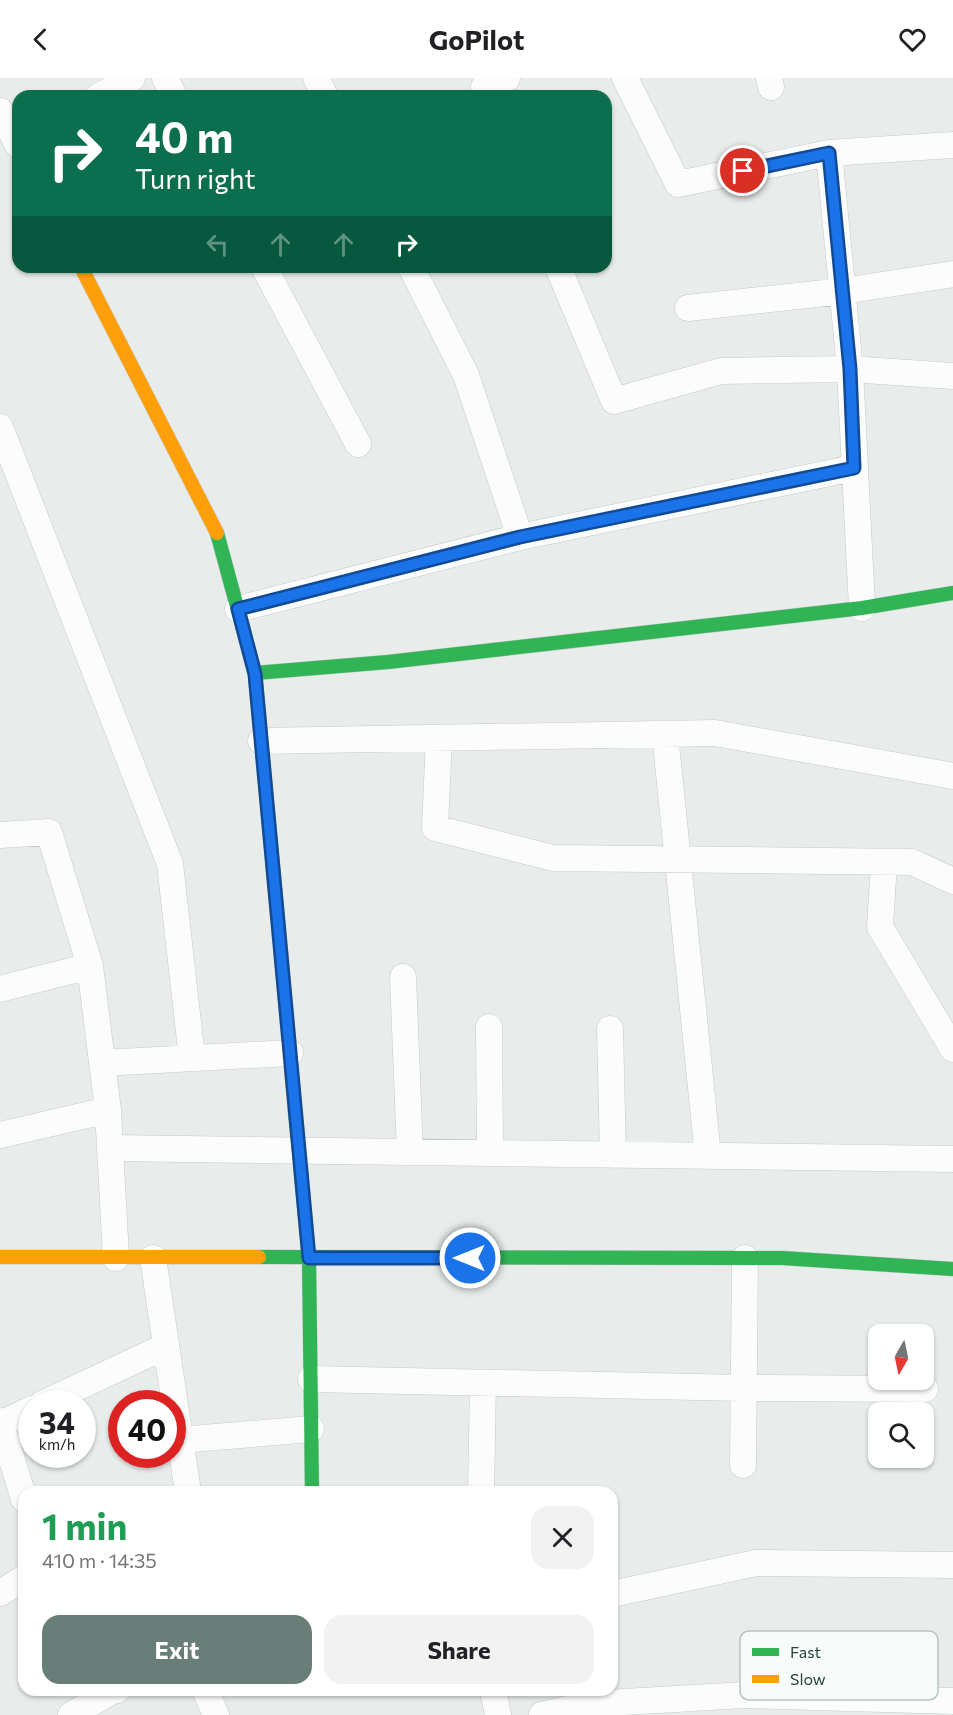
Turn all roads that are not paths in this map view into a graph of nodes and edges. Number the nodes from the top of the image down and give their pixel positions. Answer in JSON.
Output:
{"nodes":[{"id":1,"x":132,"y":78,"type":"edge"},
{"id":2,"x":625,"y":78,"type":"edge"},
{"id":3,"x":110,"y":90,"type":"edge"},
{"id":4,"x":0,"y":111,"type":"edge"},
{"id":5,"x":12,"y":141,"type":"edge"},
{"id":6,"x":953,"y":145,"type":"edge"},
{"id":7,"x":829,"y":153,"type":"junction"},
{"id":8,"x":84,"y":273,"type":"edge"},
{"id":9,"x":267,"y":273,"type":"edge"},
{"id":10,"x":414,"y":273,"type":"edge"},
{"id":11,"x":561,"y":273,"type":"edge"},
{"id":12,"x":953,"y":274,"type":"edge"},
{"id":13,"x":843,"y":291,"type":"junction"},
{"id":14,"x":688,"y":308,"type":"dead end"},
{"id":15,"x":850,"y":369,"type":"junction"},
{"id":16,"x":953,"y":376,"type":"edge"},
{"id":17,"x":0,"y":427,"type":"edge"},
{"id":18,"x":358,"y":444,"type":"dead end"},
{"id":19,"x":854,"y":468,"type":"junction"},
{"id":20,"x":520,"y":537,"type":"junction"},
{"id":21,"x":953,"y":593,"type":"edge"},
{"id":22,"x":238,"y":609,"type":"junction"},
{"id":23,"x":862,"y":609,"type":"junction"},
{"id":24,"x":255,"y":674,"type":"junction"},
{"id":25,"x":665,"y":734,"type":"junction"},
{"id":26,"x":439,"y":738,"type":"junction"},
{"id":27,"x":261,"y":741,"type":"junction"},
{"id":28,"x":953,"y":776,"type":"edge"},
{"id":29,"x":1,"y":832,"type":"edge"},
{"id":30,"x":676,"y":860,"type":"junction"},
{"id":31,"x":884,"y":862,"type":"junction"},
{"id":32,"x":953,"y":881,"type":"edge"},
{"id":33,"x":90,"y":966,"type":"junction"},
{"id":34,"x":403,"y":976,"type":"dead end"},
{"id":35,"x":0,"y":988,"type":"edge"},
{"id":36,"x":489,"y":1027,"type":"dead end"},
{"id":37,"x":610,"y":1029,"type":"dead end"},
{"id":38,"x":950,"y":1039,"type":"edge"},
{"id":39,"x":290,"y":1053,"type":"junction"},
{"id":40,"x":192,"y":1058,"type":"junction"},
{"id":41,"x":102,"y":1063,"type":"junction"},
{"id":42,"x":108,"y":1110,"type":"junction"},
{"id":43,"x":0,"y":1134,"type":"edge"},
{"id":44,"x":110,"y":1148,"type":"junction"},
{"id":45,"x":299,"y":1150,"type":"junction"},
{"id":46,"x":411,"y":1152,"type":"junction"},
{"id":47,"x":490,"y":1153,"type":"junction"},
{"id":48,"x":613,"y":1155,"type":"junction"},
{"id":49,"x":708,"y":1156,"type":"junction"},
{"id":50,"x":953,"y":1159,"type":"edge"},
{"id":51,"x":0,"y":1257,"type":"edge"},
{"id":52,"x":116,"y":1258,"type":"junction"},
{"id":53,"x":153,"y":1258,"type":"junction"},
{"id":54,"x":309,"y":1258,"type":"junction"},
{"id":55,"x":746,"y":1258,"type":"junction"},
{"id":56,"x":953,"y":1269,"type":"edge"},
{"id":57,"x":166,"y":1346,"type":"junction"},
{"id":58,"x":310,"y":1379,"type":"junction"},
{"id":59,"x":483,"y":1383,"type":"junction"},
{"id":60,"x":744,"y":1388,"type":"junction"},
{"id":61,"x":868,"y":1389,"type":"edge"},
{"id":62,"x":72,"y":1390,"type":"edge"},
{"id":63,"x":173,"y":1390,"type":"edge"},
{"id":64,"x":18,"y":1415,"type":"edge"},
{"id":65,"x":0,"y":1423,"type":"edge"},
{"id":66,"x":311,"y":1429,"type":"junction"},
{"id":67,"x":186,"y":1439,"type":"edge"},
{"id":68,"x":743,"y":1465,"type":"dead end"},
{"id":69,"x":184,"y":1468,"type":"edge"},
{"id":70,"x":20,"y":1486,"type":"edge"},
{"id":71,"x":187,"y":1486,"type":"edge"},
{"id":72,"x":312,"y":1486,"type":"edge"},
{"id":73,"x":481,"y":1486,"type":"edge"},
{"id":74,"x":953,"y":1564,"type":"edge"},
{"id":75,"x":18,"y":1582,"type":"edge"},
{"id":76,"x":0,"y":1593,"type":"edge"},
{"id":77,"x":618,"y":1593,"type":"edge"},
{"id":78,"x":740,"y":1695,"type":"edge"},
{"id":79,"x":105,"y":1696,"type":"edge"},
{"id":80,"x":208,"y":1696,"type":"edge"},
{"id":81,"x":494,"y":1696,"type":"edge"},
{"id":82,"x":918,"y":1700,"type":"edge"},
{"id":83,"x":953,"y":1701,"type":"edge"},
{"id":84,"x":80,"y":1713,"type":"edge"},
{"id":85,"x":216,"y":1715,"type":"edge"},
{"id":86,"x":498,"y":1715,"type":"edge"},
{"id":87,"x":542,"y":1715,"type":"edge"}],
"edges":[{"from":1,"to":3,"type":"street"},
{"from":2,"to":7,"type":"street"},
{"from":4,"to":5,"type":"street"},
{"from":6,"to":7,"type":"street"},
{"from":7,"to":13,"type":"street"},
{"from":8,"to":22,"type":"street"},
{"from":9,"to":18,"type":"street"},
{"from":10,"to":20,"type":"street"},
{"from":11,"to":15,"type":"street"},
{"from":12,"to":13,"type":"street"},
{"from":13,"to":14,"type":"street"},
{"from":13,"to":15,"type":"street"},
{"from":15,"to":16,"type":"street"},
{"from":15,"to":19,"type":"street"},
{"from":17,"to":40,"type":"street"},
{"from":19,"to":20,"type":"street"},
{"from":19,"to":23,"type":"street"},
{"from":20,"to":22,"type":"street"},
{"from":21,"to":23,"type":"street"},
{"from":22,"to":24,"type":"street"},
{"from":23,"to":24,"type":"street"},
{"from":24,"to":27,"type":"street"},
{"from":25,"to":26,"type":"street"},
{"from":25,"to":28,"type":"street"},
{"from":25,"to":30,"type":"street"},
{"from":26,"to":27,"type":"street"},
{"from":26,"to":30,"type":"street"},
{"from":27,"to":39,"type":"street"},
{"from":29,"to":33,"type":"street"},
{"from":30,"to":31,"type":"street"},
{"from":30,"to":49,"type":"street"},
{"from":31,"to":32,"type":"street"},
{"from":31,"to":38,"type":"street"},
{"from":33,"to":35,"type":"street"},
{"from":33,"to":41,"type":"street"},
{"from":34,"to":46,"type":"street"},
{"from":36,"to":47,"type":"street"},
{"from":37,"to":48,"type":"street"},
{"from":39,"to":40,"type":"street"},
{"from":39,"to":45,"type":"street"},
{"from":40,"to":41,"type":"street"},
{"from":41,"to":42,"type":"street"},
{"from":42,"to":43,"type":"street"},
{"from":42,"to":44,"type":"street"},
{"from":44,"to":45,"type":"street"},
{"from":44,"to":52,"type":"street"},
{"from":45,"to":46,"type":"street"},
{"from":45,"to":54,"type":"street"},
{"from":46,"to":47,"type":"street"},
{"from":47,"to":48,"type":"street"},
{"from":48,"to":49,"type":"street"},
{"from":49,"to":50,"type":"street"},
{"from":51,"to":52,"type":"street"},
{"from":52,"to":53,"type":"street"},
{"from":53,"to":54,"type":"street"},
{"from":53,"to":57,"type":"street"},
{"from":54,"to":55,"type":"street"},
{"from":54,"to":58,"type":"street"},
{"from":55,"to":56,"type":"street"},
{"from":55,"to":60,"type":"street"},
{"from":57,"to":62,"type":"street"},
{"from":57,"to":63,"type":"street"},
{"from":58,"to":59,"type":"street"},
{"from":58,"to":66,"type":"street"},
{"from":59,"to":60,"type":"street"},
{"from":59,"to":73,"type":"street"},
{"from":60,"to":61,"type":"street"},
{"from":60,"to":68,"type":"street"},
{"from":64,"to":65,"type":"street"},
{"from":65,"to":70,"type":"street"},
{"from":66,"to":67,"type":"street"},
{"from":66,"to":72,"type":"street"},
{"from":69,"to":71,"type":"street"},
{"from":74,"to":77,"type":"street"},
{"from":75,"to":76,"type":"street"},
{"from":78,"to":87,"type":"street"},
{"from":79,"to":84,"type":"street"},
{"from":80,"to":85,"type":"street"},
{"from":81,"to":86,"type":"street"},
{"from":82,"to":83,"type":"street"}]}
